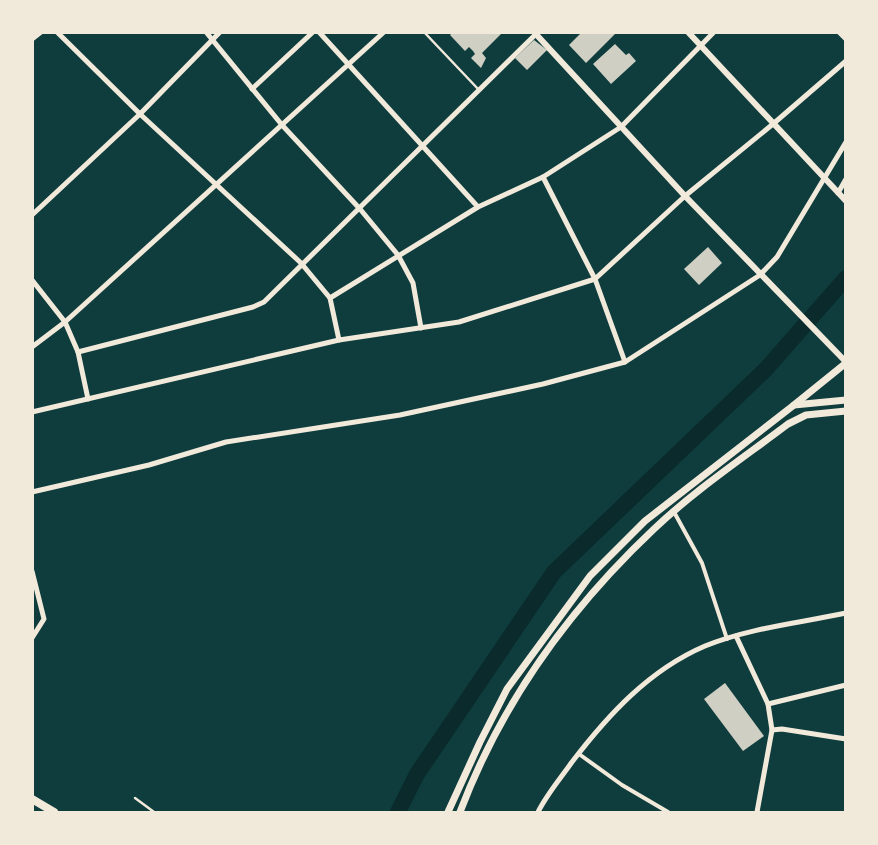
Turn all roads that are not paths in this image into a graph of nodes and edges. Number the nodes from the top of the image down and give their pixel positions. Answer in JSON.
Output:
{"nodes":[{"id":1,"x":40,"y":32,"type":"edge"},
{"id":2,"x":57,"y":32,"type":"edge"},
{"id":3,"x":206,"y":32,"type":"edge"},
{"id":4,"x":220,"y":32,"type":"edge"},
{"id":5,"x":313,"y":32,"type":"edge"},
{"id":6,"x":319,"y":32,"type":"edge"},
{"id":7,"x":384,"y":32,"type":"edge"},
{"id":8,"x":424,"y":32,"type":"edge"},
{"id":9,"x":688,"y":32,"type":"edge"},
{"id":10,"x":714,"y":32,"type":"edge"},
{"id":11,"x":839,"y":32,"type":"edge"},
{"id":12,"x":536,"y":33,"type":"edge"},
{"id":13,"x":32,"y":39,"type":"edge"},
{"id":14,"x":846,"y":39,"type":"edge"},
{"id":15,"x":212,"y":40,"type":"junction"},
{"id":16,"x":701,"y":46,"type":"junction"},
{"id":17,"x":846,"y":60,"type":"edge"},
{"id":18,"x":348,"y":65,"type":"junction"},
{"id":19,"x":252,"y":89,"type":"junction"},
{"id":20,"x":480,"y":91,"type":"junction"},
{"id":21,"x":140,"y":114,"type":"junction"},
{"id":22,"x":773,"y":124,"type":"junction"},
{"id":23,"x":282,"y":125,"type":"junction"},
{"id":24,"x":621,"y":126,"type":"junction"},
{"id":25,"x":846,"y":142,"type":"edge"},
{"id":26,"x":422,"y":148,"type":"junction"},
{"id":27,"x":543,"y":177,"type":"junction"},
{"id":28,"x":846,"y":179,"type":"edge"},
{"id":29,"x":824,"y":180,"type":"junction"},
{"id":30,"x":216,"y":185,"type":"junction"},
{"id":31,"x":838,"y":193,"type":"junction"},
{"id":32,"x":685,"y":196,"type":"junction"},
{"id":33,"x":846,"y":201,"type":"edge"},
{"id":34,"x":478,"y":207,"type":"junction"},
{"id":35,"x":360,"y":209,"type":"junction"},
{"id":36,"x":32,"y":215,"type":"edge"},
{"id":37,"x":398,"y":254,"type":"junction"},
{"id":38,"x":301,"y":263,"type":"junction"},
{"id":39,"x":760,"y":275,"type":"junction"},
{"id":40,"x":595,"y":279,"type":"junction"},
{"id":41,"x":32,"y":280,"type":"edge"},
{"id":42,"x":330,"y":298,"type":"junction"},
{"id":43,"x":65,"y":322,"type":"junction"},
{"id":44,"x":421,"y":328,"type":"junction"},
{"id":45,"x":339,"y":340,"type":"junction"},
{"id":46,"x":32,"y":348,"type":"edge"},
{"id":47,"x":78,"y":352,"type":"junction"},
{"id":48,"x":625,"y":362,"type":"junction"},
{"id":49,"x":846,"y":363,"type":"edge"},
{"id":50,"x":88,"y":399,"type":"junction"},
{"id":51,"x":846,"y":400,"type":"edge"},
{"id":52,"x":794,"y":405,"type":"junction"},
{"id":53,"x":846,"y":411,"type":"edge"},
{"id":54,"x":32,"y":412,"type":"edge"},
{"id":55,"x":32,"y":492,"type":"edge"},
{"id":56,"x":674,"y":512,"type":"junction"},
{"id":57,"x":32,"y":571,"type":"edge"},
{"id":58,"x":846,"y":613,"type":"edge"},
{"id":59,"x":736,"y":636,"type":"junction"},
{"id":60,"x":32,"y":638,"type":"edge"},
{"id":61,"x":727,"y":639,"type":"junction"},
{"id":62,"x":846,"y":685,"type":"edge"},
{"id":63,"x":768,"y":704,"type":"junction"},
{"id":64,"x":772,"y":730,"type":"junction"},
{"id":65,"x":846,"y":738,"type":"edge"},
{"id":66,"x":579,"y":754,"type":"junction"},
{"id":67,"x":135,"y":798,"type":"dead end"},
{"id":68,"x":32,"y":799,"type":"edge"},
{"id":69,"x":54,"y":812,"type":"edge"},
{"id":70,"x":154,"y":812,"type":"edge"},
{"id":71,"x":448,"y":812,"type":"edge"},
{"id":72,"x":460,"y":812,"type":"edge"},
{"id":73,"x":538,"y":812,"type":"edge"},
{"id":74,"x":668,"y":812,"type":"edge"},
{"id":75,"x":757,"y":812,"type":"edge"}],
"edges":[{"from":1,"to":13,"type":"street"},
{"from":2,"to":21,"type":"street"},
{"from":3,"to":15,"type":"street"},
{"from":4,"to":15,"type":"street"},
{"from":5,"to":19,"type":"street"},
{"from":6,"to":18,"type":"street"},
{"from":7,"to":18,"type":"street"},
{"from":8,"to":20,"type":"lane"},
{"from":9,"to":16,"type":"street"},
{"from":10,"to":16,"type":"street"},
{"from":11,"to":14,"type":"street"},
{"from":12,"to":20,"type":"street"},
{"from":12,"to":24,"type":"street"},
{"from":15,"to":19,"type":"street"},
{"from":15,"to":21,"type":"street"},
{"from":16,"to":22,"type":"street"},
{"from":16,"to":24,"type":"street"},
{"from":17,"to":22,"type":"street"},
{"from":18,"to":23,"type":"street"},
{"from":18,"to":26,"type":"street"},
{"from":19,"to":23,"type":"street"},
{"from":20,"to":26,"type":"street"},
{"from":21,"to":30,"type":"street"},
{"from":21,"to":36,"type":"street"},
{"from":22,"to":29,"type":"street"},
{"from":22,"to":32,"type":"street"},
{"from":23,"to":30,"type":"street"},
{"from":23,"to":35,"type":"street"},
{"from":24,"to":27,"type":"street"},
{"from":24,"to":32,"type":"street"},
{"from":25,"to":29,"type":"street"},
{"from":26,"to":34,"type":"street"},
{"from":26,"to":35,"type":"street"},
{"from":27,"to":34,"type":"street"},
{"from":27,"to":40,"type":"street"},
{"from":28,"to":31,"type":"street"},
{"from":29,"to":31,"type":"street"},
{"from":29,"to":39,"type":"street"},
{"from":30,"to":38,"type":"street"},
{"from":30,"to":43,"type":"street"},
{"from":31,"to":33,"type":"street"},
{"from":32,"to":39,"type":"street"},
{"from":32,"to":40,"type":"street"},
{"from":34,"to":37,"type":"street"},
{"from":35,"to":37,"type":"street"},
{"from":35,"to":38,"type":"street"},
{"from":37,"to":42,"type":"street"},
{"from":37,"to":44,"type":"street"},
{"from":38,"to":42,"type":"street"},
{"from":38,"to":47,"type":"street"},
{"from":39,"to":48,"type":"street"},
{"from":39,"to":49,"type":"street"},
{"from":40,"to":44,"type":"street"},
{"from":40,"to":48,"type":"street"},
{"from":41,"to":43,"type":"street"},
{"from":42,"to":45,"type":"street"},
{"from":43,"to":46,"type":"street"},
{"from":43,"to":47,"type":"street"},
{"from":44,"to":45,"type":"street"},
{"from":45,"to":50,"type":"street"},
{"from":47,"to":50,"type":"street"},
{"from":48,"to":55,"type":"street"},
{"from":49,"to":52,"type":"main road"},
{"from":50,"to":54,"type":"street"},
{"from":51,"to":52,"type":"main road"},
{"from":52,"to":71,"type":"main road"},
{"from":53,"to":56,"type":"main road"},
{"from":56,"to":61,"type":"street"},
{"from":56,"to":72,"type":"main road"},
{"from":57,"to":60,"type":"street"},
{"from":58,"to":59,"type":"street"},
{"from":59,"to":61,"type":"street"},
{"from":59,"to":63,"type":"street"},
{"from":61,"to":66,"type":"street"},
{"from":62,"to":63,"type":"street"},
{"from":63,"to":64,"type":"street"},
{"from":64,"to":65,"type":"street"},
{"from":64,"to":75,"type":"street"},
{"from":66,"to":73,"type":"street"},
{"from":66,"to":74,"type":"street"},
{"from":67,"to":70,"type":"lane"},
{"from":68,"to":69,"type":"main road"}]}
